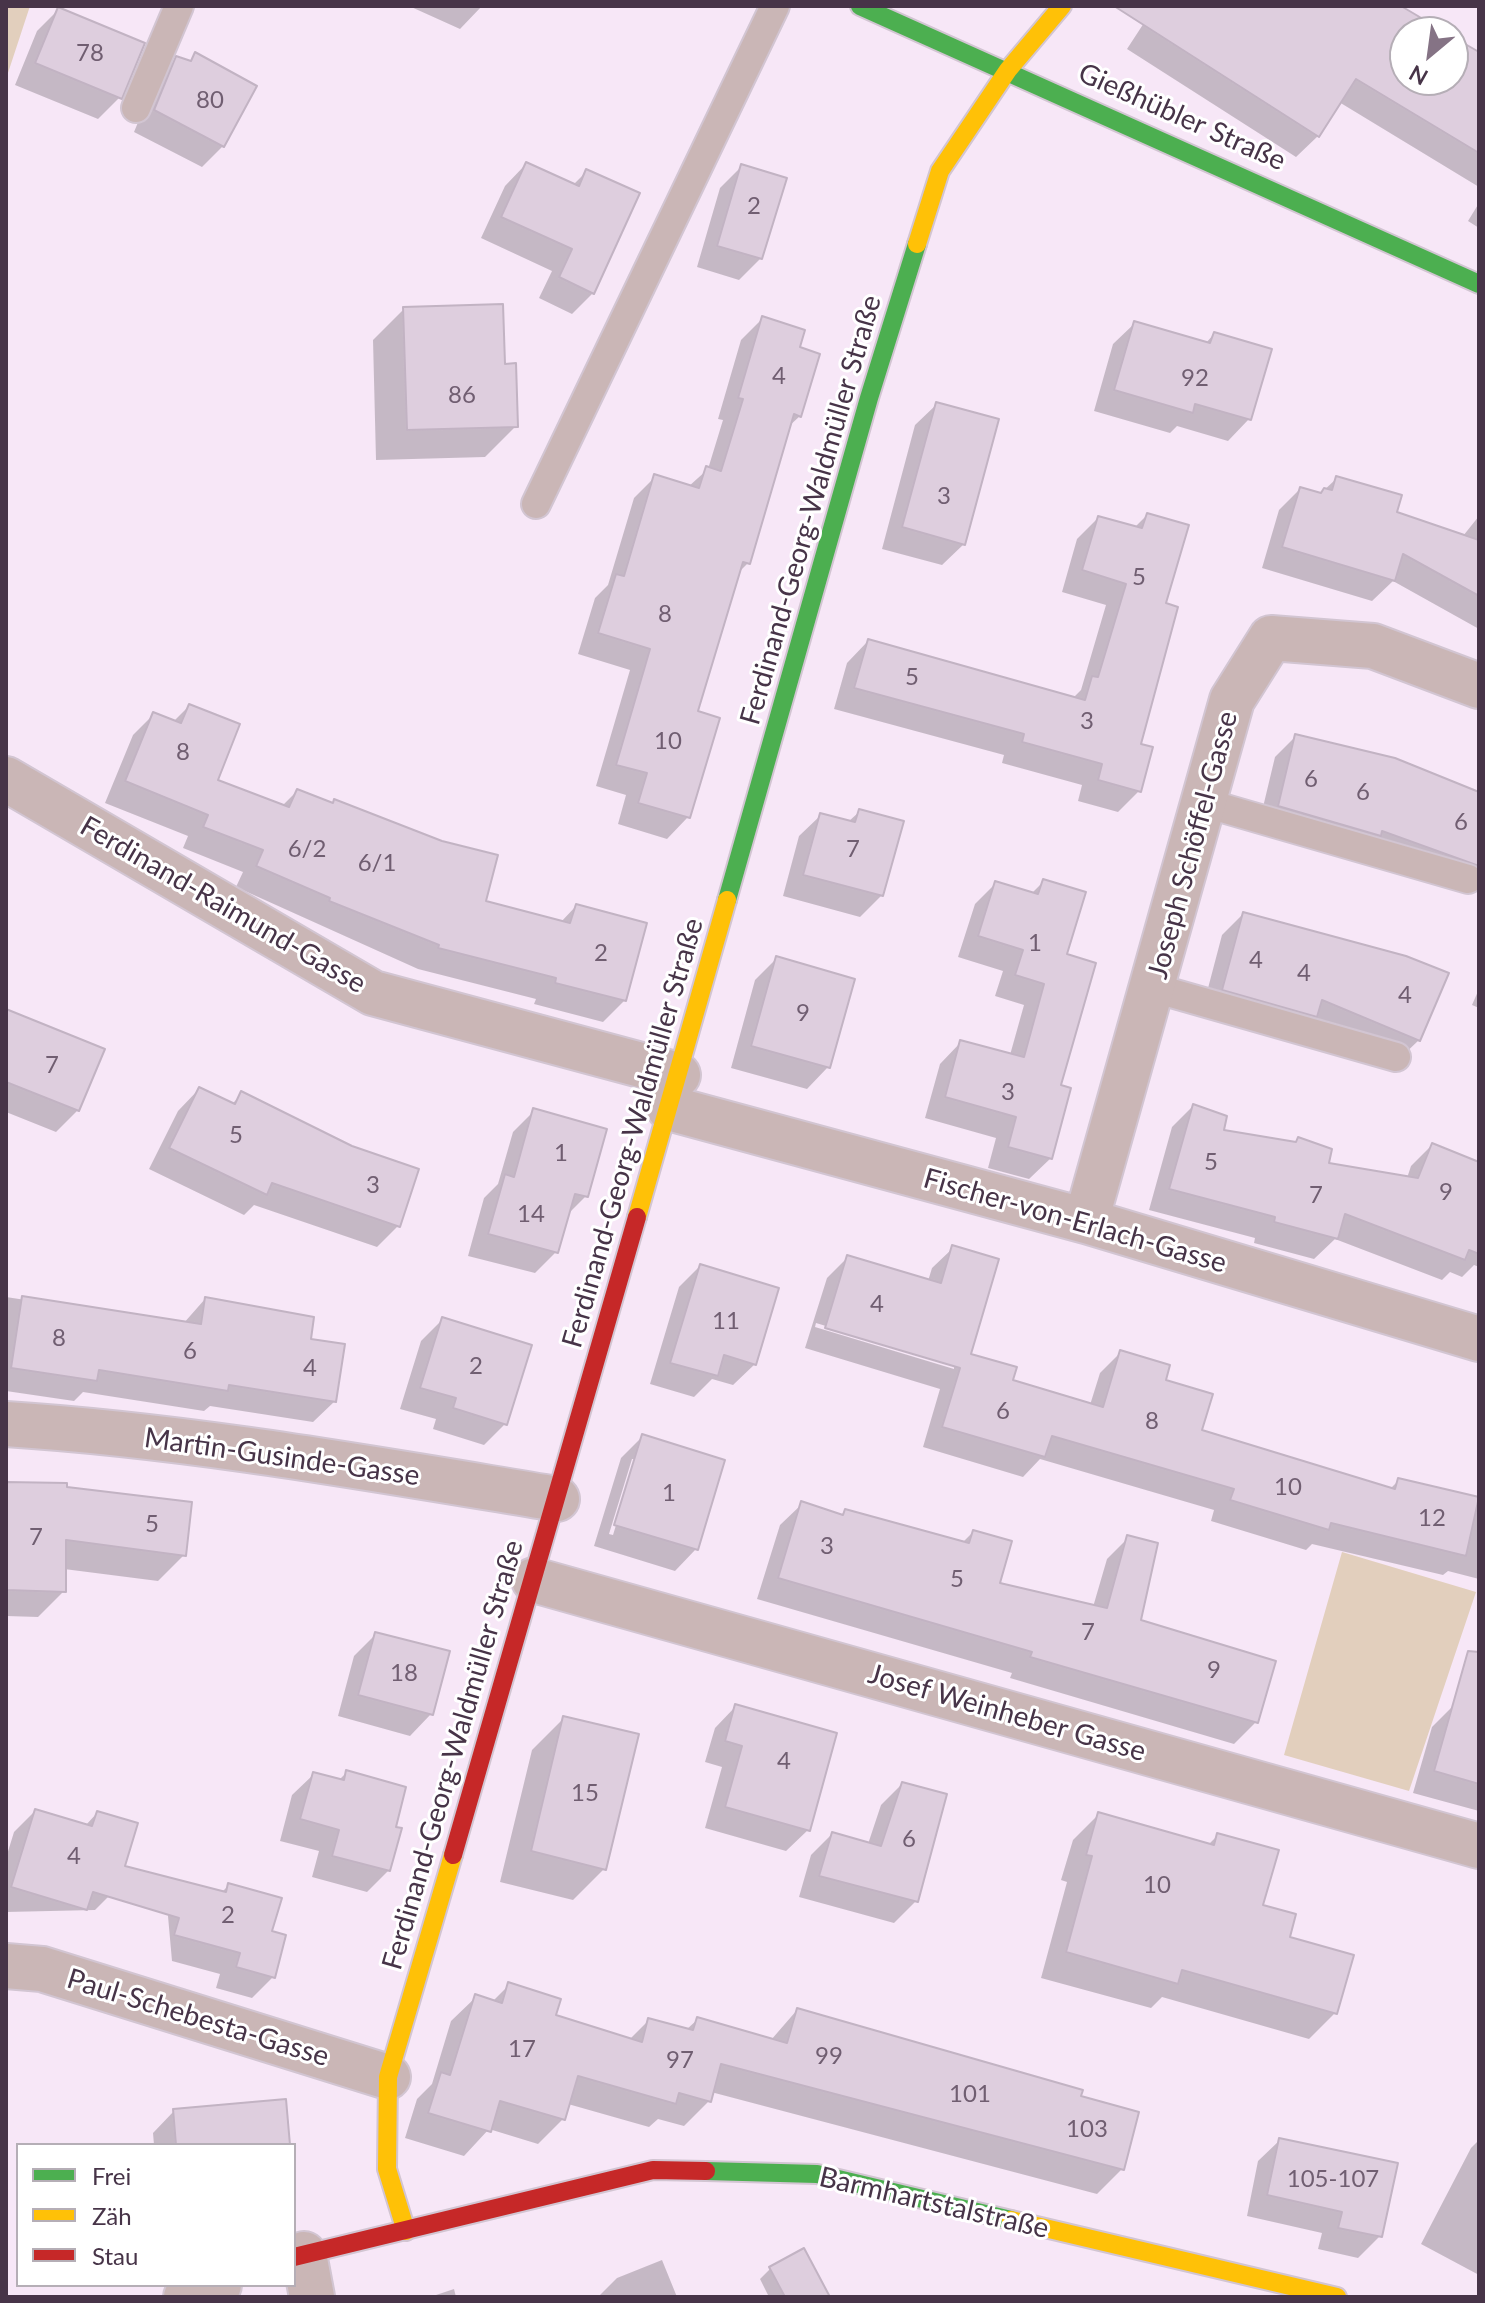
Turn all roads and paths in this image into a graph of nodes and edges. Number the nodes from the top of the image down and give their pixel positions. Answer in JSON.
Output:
{"nodes":[{"id":1,"x":179,"y":6,"type":"edge"},
{"id":2,"x":775,"y":6,"type":"edge"},
{"id":3,"x":860,"y":6,"type":"edge"},
{"id":4,"x":1062,"y":6,"type":"edge"},
{"id":5,"x":1008,"y":70,"type":"junction"},
{"id":6,"x":136,"y":108,"type":"dead end"},
{"id":7,"x":1479,"y":284,"type":"edge"},
{"id":8,"x":536,"y":504,"type":"dead end"},
{"id":9,"x":1479,"y":686,"type":"edge"},
{"id":10,"x":6,"y":779,"type":"edge"},
{"id":11,"x":1205,"y":803,"type":"junction"},
{"id":12,"x":1468,"y":879,"type":"dead end"},
{"id":13,"x":1154,"y":988,"type":"junction"},
{"id":14,"x":1396,"y":1057,"type":"dead end"},
{"id":15,"x":674,"y":1092,"type":"junction"},
{"id":16,"x":1086,"y":1221,"type":"junction"},
{"id":17,"x":1479,"y":1339,"type":"edge"},
{"id":18,"x":6,"y":1424,"type":"edge"},
{"id":19,"x":557,"y":1499,"type":"junction"},
{"id":20,"x":534,"y":1580,"type":"junction"},
{"id":21,"x":1479,"y":1846,"type":"edge"},
{"id":22,"x":6,"y":1966,"type":"edge"},
{"id":23,"x":388,"y":2077,"type":"junction"},
{"id":24,"x":406,"y":2231,"type":"junction"},
{"id":25,"x":299,"y":2256,"type":"edge"},
{"id":26,"x":214,"y":2287,"type":"edge"},
{"id":27,"x":186,"y":2297,"type":"edge"},
{"id":28,"x":312,"y":2297,"type":"edge"},
{"id":29,"x":1337,"y":2297,"type":"edge"}],
"edges":[{"from":1,"to":6,"type":"lane"},
{"from":2,"to":8,"type":"lane"},
{"from":3,"to":5,"type":"street","name":"Gießhübler Straße"},
{"from":4,"to":5,"type":"street","name":"Ferdinand-Georg-Waldmüller Straße"},
{"from":5,"to":7,"type":"street","name":"Gießhübler Straße"},
{"from":5,"to":15,"type":"street","name":"Ferdinand-Georg-Waldmüller Straße"},
{"from":9,"to":11,"type":"street","name":"Joseph Schöffel-Gasse"},
{"from":10,"to":15,"type":"street","name":"Ferdinand-Raimund-Gasse"},
{"from":11,"to":12,"type":"lane"},
{"from":11,"to":13,"type":"street","name":"Joseph Schöffel-Gasse"},
{"from":13,"to":14,"type":"lane"},
{"from":13,"to":16,"type":"street","name":"Joseph Schöffel-Gasse"},
{"from":15,"to":16,"type":"street","name":"Fischer-von-Erlach-Gasse"},
{"from":15,"to":19,"type":"street","name":"Ferdinand-Georg-Waldmüller Straße"},
{"from":16,"to":17,"type":"street","name":"Fischer-von-Erlach-Gasse"},
{"from":18,"to":19,"type":"street","name":"Martin-Gusinde-Gasse"},
{"from":19,"to":20,"type":"street","name":"Ferdinand-Georg-Waldmüller Straße"},
{"from":20,"to":21,"type":"street","name":"Josef Weinheber Gasse"},
{"from":20,"to":23,"type":"street","name":"Ferdinand-Georg-Waldmüller Straße"},
{"from":22,"to":23,"type":"street","name":"Paul-Schebesta-Gasse"},
{"from":23,"to":24,"type":"street","name":"Ferdinand-Georg-Waldmüller Straße"},
{"from":24,"to":25,"type":"street","name":"Barmhartstalstraße"},
{"from":24,"to":29,"type":"street","name":"Barmhartstalstraße"},
{"from":25,"to":28,"type":"street"},
{"from":26,"to":27,"type":"street"}]}
